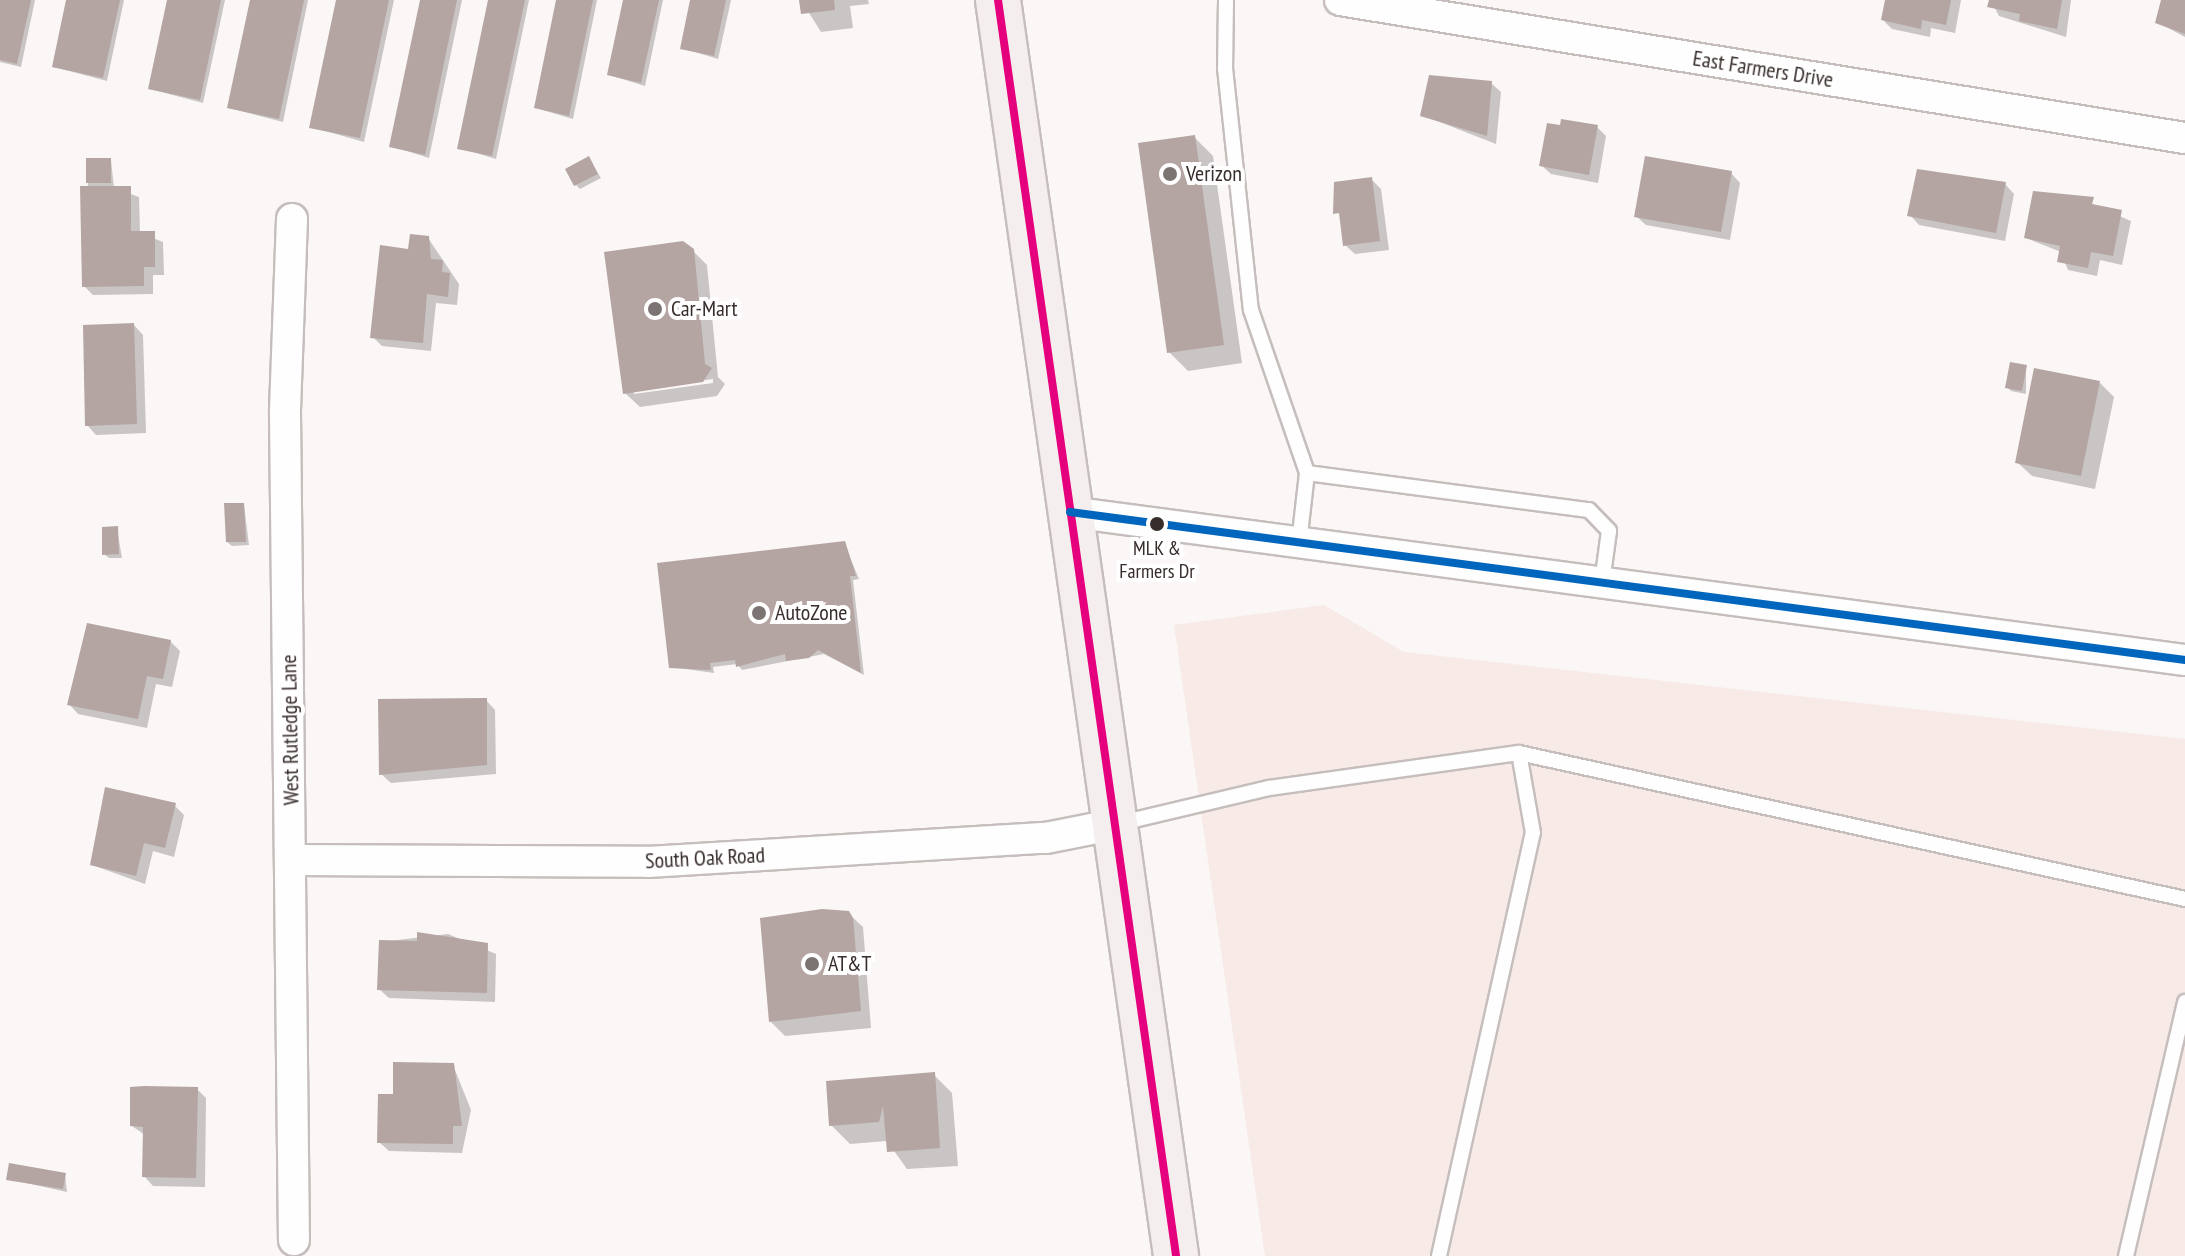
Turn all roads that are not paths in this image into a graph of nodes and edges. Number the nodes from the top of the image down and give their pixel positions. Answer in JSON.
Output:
{"nodes":[{"id":1,"x":998,"y":0,"type":"edge"},
{"id":2,"x":1226,"y":0,"type":"edge"},
{"id":3,"x":1340,"y":0,"type":"edge"},
{"id":4,"x":2185,"y":138,"type":"edge"},
{"id":5,"x":292,"y":219,"type":"dead end"},
{"id":6,"x":1307,"y":473,"type":"junction"},
{"id":7,"x":1070,"y":512,"type":"junction"},
{"id":8,"x":1299,"y":543,"type":"junction"},
{"id":9,"x":1602,"y":583,"type":"junction"},
{"id":10,"x":2185,"y":660,"type":"edge"},
{"id":11,"x":1519,"y":753,"type":"junction"},
{"id":12,"x":1117,"y":824,"type":"junction"},
{"id":13,"x":292,"y":860,"type":"junction"},
{"id":14,"x":2185,"y":899,"type":"edge"},
{"id":15,"x":2184,"y":1010,"type":"edge"},
{"id":16,"x":294,"y":1240,"type":"dead end"},
{"id":17,"x":1176,"y":1256,"type":"edge"},
{"id":18,"x":1439,"y":1256,"type":"edge"},
{"id":19,"x":2126,"y":1256,"type":"edge"}],
"edges":[{"from":1,"to":7,"type":"highway"},
{"from":2,"to":6,"type":"lane"},
{"from":3,"to":4,"type":"street","name":"East Farmers Drive"},
{"from":5,"to":13,"type":"street","name":"West Rutledge Lane"},
{"from":6,"to":8,"type":"lane"},
{"from":6,"to":9,"type":"lane"},
{"from":7,"to":8,"type":"street"},
{"from":7,"to":12,"type":"highway"},
{"from":8,"to":9,"type":"street"},
{"from":9,"to":10,"type":"street"},
{"from":11,"to":12,"type":"lane"},
{"from":11,"to":14,"type":"lane"},
{"from":11,"to":18,"type":"lane"},
{"from":12,"to":13,"type":"street","name":"South Oak Road"},
{"from":12,"to":17,"type":"highway"},
{"from":13,"to":16,"type":"street","name":"West Rutledge Lane"},
{"from":15,"to":19,"type":"lane"}]}
